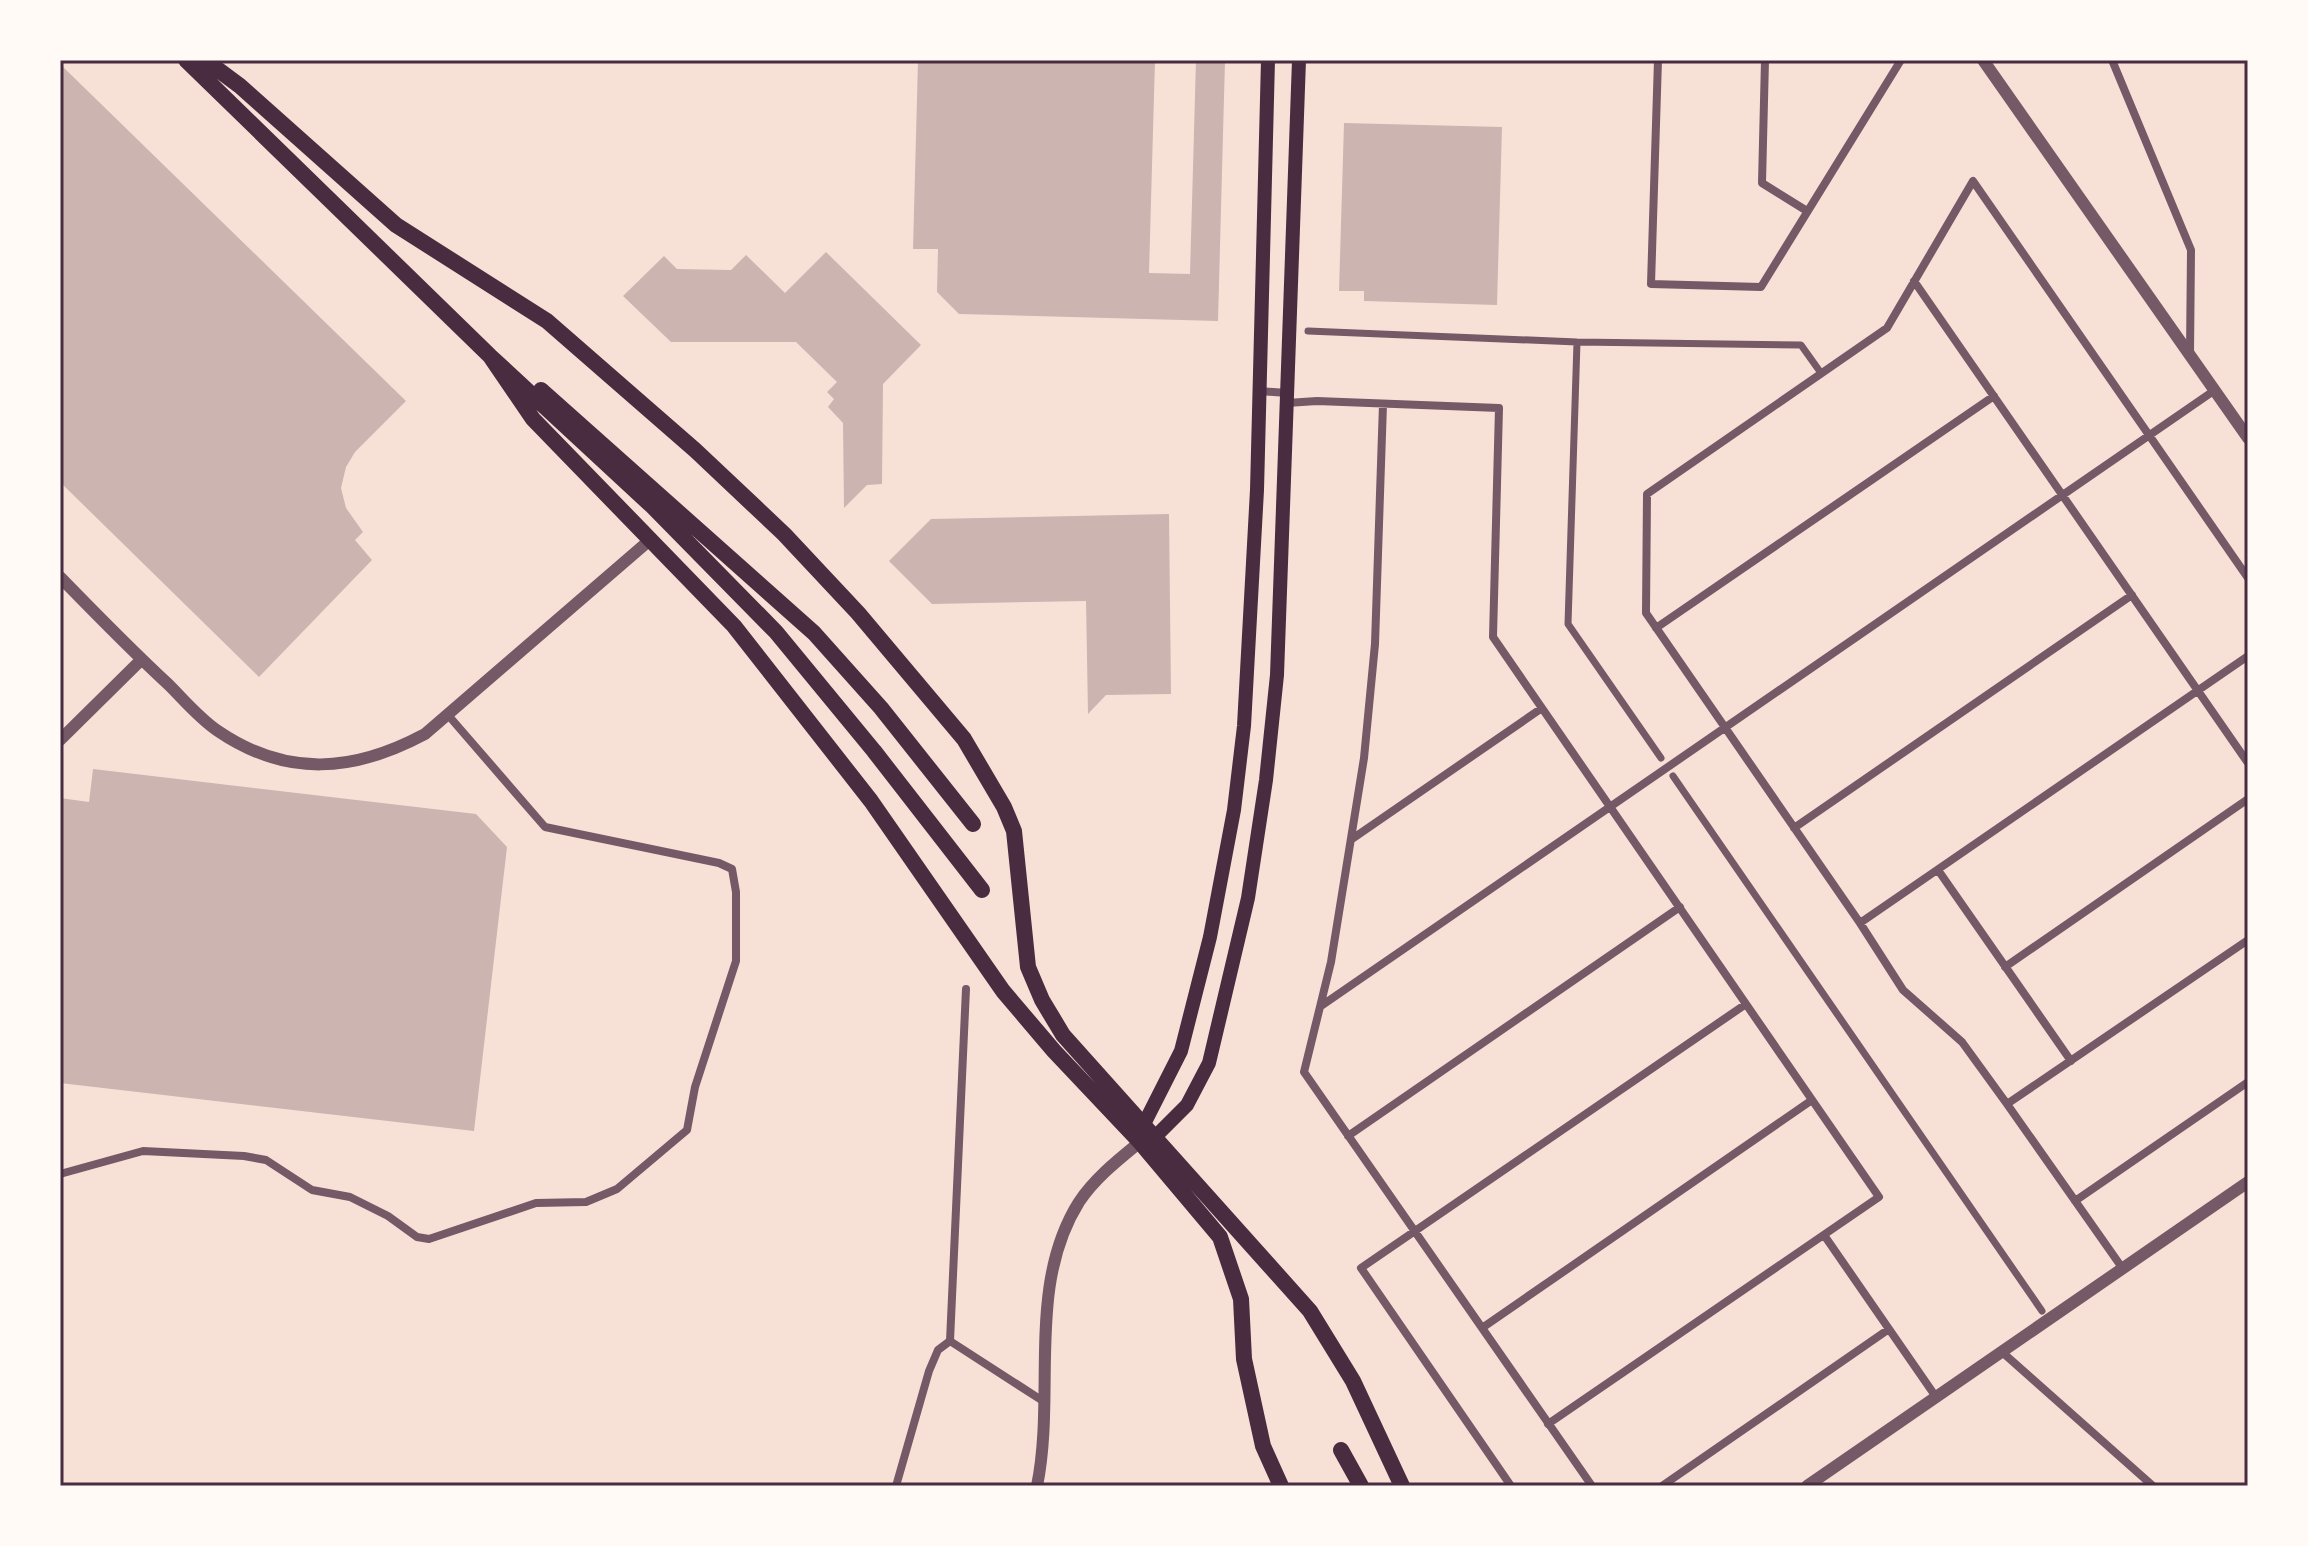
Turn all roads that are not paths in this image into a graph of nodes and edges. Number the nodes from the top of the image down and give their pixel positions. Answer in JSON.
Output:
{"nodes":[{"id":1,"x":186,"y":60,"type":"edge"},
{"id":2,"x":205,"y":60,"type":"edge"},
{"id":3,"x":1268,"y":60,"type":"edge"},
{"id":4,"x":1299,"y":60,"type":"edge"},
{"id":5,"x":1658,"y":60,"type":"edge"},
{"id":6,"x":1765,"y":60,"type":"edge"},
{"id":7,"x":1983,"y":60,"type":"edge"},
{"id":8,"x":2112,"y":60,"type":"edge"},
{"id":9,"x":1897,"y":61,"type":"edge"},
{"id":10,"x":1807,"y":211,"type":"junction"},
{"id":11,"x":1914,"y":281,"type":"junction"},
{"id":12,"x":1308,"y":331,"type":"dead end"},
{"id":13,"x":1577,"y":342,"type":"junction"},
{"id":14,"x":2190,"y":354,"type":"junction"},
{"id":15,"x":490,"y":356,"type":"junction"},
{"id":16,"x":1821,"y":373,"type":"junction"},
{"id":17,"x":2215,"y":390,"type":"junction"},
{"id":18,"x":1260,"y":391,"type":"junction"},
{"id":19,"x":1994,"y":396,"type":"junction"},
{"id":20,"x":1287,"y":398,"type":"junction"},
{"id":21,"x":1383,"y":404,"type":"junction"},
{"id":22,"x":2149,"y":435,"type":"junction"},
{"id":23,"x":2248,"y":438,"type":"edge"},
{"id":24,"x":2062,"y":495,"type":"junction"},
{"id":25,"x":651,"y":539,"type":"junction"},
{"id":26,"x":60,"y":577,"type":"edge"},
{"id":27,"x":2248,"y":578,"type":"edge"},
{"id":28,"x":2132,"y":595,"type":"junction"},
{"id":29,"x":1656,"y":628,"type":"junction"},
{"id":30,"x":2248,"y":656,"type":"edge"},
{"id":31,"x":141,"y":660,"type":"junction"},
{"id":32,"x":2198,"y":690,"type":"junction"},
{"id":33,"x":1542,"y":708,"type":"junction"},
{"id":34,"x":448,"y":715,"type":"junction"},
{"id":35,"x":1725,"y":727,"type":"junction"},
{"id":36,"x":60,"y":740,"type":"edge"},
{"id":37,"x":1661,"y":758,"type":"dead end"},
{"id":38,"x":2248,"y":763,"type":"edge"},
{"id":39,"x":1673,"y":776,"type":"dead end"},
{"id":40,"x":2248,"y":799,"type":"edge"},
{"id":41,"x":1610,"y":807,"type":"junction"},
{"id":42,"x":973,"y":824,"type":"dead end"},
{"id":43,"x":1794,"y":828,"type":"junction"},
{"id":44,"x":1351,"y":840,"type":"junction"},
{"id":45,"x":1938,"y":870,"type":"junction"},
{"id":46,"x":982,"y":890,"type":"dead end"},
{"id":47,"x":1680,"y":907,"type":"junction"},
{"id":48,"x":1860,"y":923,"type":"junction"},
{"id":49,"x":2248,"y":940,"type":"edge"},
{"id":50,"x":2005,"y":967,"type":"junction"},
{"id":51,"x":966,"y":989,"type":"dead end"},
{"id":52,"x":1746,"y":1004,"type":"junction"},
{"id":53,"x":1320,"y":1006,"type":"junction"},
{"id":54,"x":2071,"y":1061,"type":"junction"},
{"id":55,"x":2248,"y":1082,"type":"edge"},
{"id":56,"x":1812,"y":1100,"type":"junction"},
{"id":57,"x":2007,"y":1104,"type":"junction"},
{"id":58,"x":1147,"y":1134,"type":"junction"},
{"id":59,"x":1348,"y":1136,"type":"junction"},
{"id":60,"x":60,"y":1174,"type":"edge"},
{"id":61,"x":2248,"y":1182,"type":"edge"},
{"id":62,"x":2075,"y":1201,"type":"junction"},
{"id":63,"x":1415,"y":1231,"type":"junction"},
{"id":64,"x":1824,"y":1235,"type":"junction"},
{"id":65,"x":2123,"y":1269,"type":"junction"},
{"id":66,"x":2042,"y":1311,"type":"dead end"},
{"id":67,"x":1482,"y":1328,"type":"junction"},
{"id":68,"x":1889,"y":1329,"type":"junction"},
{"id":69,"x":950,"y":1341,"type":"junction"},
{"id":70,"x":2002,"y":1352,"type":"junction"},
{"id":71,"x":1936,"y":1397,"type":"junction"},
{"id":72,"x":1046,"y":1404,"type":"junction"},
{"id":73,"x":1548,"y":1424,"type":"junction"},
{"id":74,"x":1341,"y":1450,"type":"dead end"},
{"id":75,"x":896,"y":1486,"type":"edge"},
{"id":76,"x":1037,"y":1486,"type":"edge"},
{"id":77,"x":1281,"y":1486,"type":"edge"},
{"id":78,"x":1361,"y":1486,"type":"edge"},
{"id":79,"x":1402,"y":1486,"type":"edge"},
{"id":80,"x":1511,"y":1486,"type":"edge"},
{"id":81,"x":1592,"y":1486,"type":"edge"},
{"id":82,"x":1662,"y":1486,"type":"edge"},
{"id":83,"x":1807,"y":1486,"type":"edge"},
{"id":84,"x":2153,"y":1486,"type":"edge"}],
"edges":[{"from":1,"to":15,"type":"main road"},
{"from":2,"to":58,"type":"main road"},
{"from":3,"to":18,"type":"main road"},
{"from":4,"to":20,"type":"main road"},
{"from":5,"to":10,"type":"street"},
{"from":6,"to":10,"type":"street"},
{"from":7,"to":14,"type":"street"},
{"from":8,"to":14,"type":"street"},
{"from":9,"to":10,"type":"street"},
{"from":11,"to":16,"type":"street"},
{"from":11,"to":19,"type":"street"},
{"from":11,"to":22,"type":"street"},
{"from":12,"to":13,"type":"street"},
{"from":13,"to":16,"type":"street"},
{"from":13,"to":37,"type":"street"},
{"from":14,"to":17,"type":"street"},
{"from":15,"to":25,"type":"main road"},
{"from":15,"to":42,"type":"main road"},
{"from":15,"to":46,"type":"main road"},
{"from":16,"to":29,"type":"street"},
{"from":17,"to":22,"type":"street"},
{"from":17,"to":23,"type":"street"},
{"from":18,"to":20,"type":"street"},
{"from":18,"to":58,"type":"main road"},
{"from":19,"to":24,"type":"street"},
{"from":19,"to":29,"type":"street"},
{"from":20,"to":21,"type":"street"},
{"from":20,"to":58,"type":"main road"},
{"from":21,"to":33,"type":"street"},
{"from":21,"to":44,"type":"street"},
{"from":22,"to":24,"type":"street"},
{"from":22,"to":27,"type":"street"},
{"from":24,"to":28,"type":"street"},
{"from":24,"to":35,"type":"street"},
{"from":25,"to":34,"type":"street"},
{"from":25,"to":58,"type":"main road"},
{"from":26,"to":31,"type":"street"},
{"from":28,"to":32,"type":"street"},
{"from":28,"to":43,"type":"street"},
{"from":29,"to":35,"type":"street"},
{"from":30,"to":32,"type":"street"},
{"from":31,"to":34,"type":"street"},
{"from":31,"to":36,"type":"street"},
{"from":32,"to":38,"type":"street"},
{"from":32,"to":45,"type":"street"},
{"from":33,"to":41,"type":"street"},
{"from":33,"to":44,"type":"street"},
{"from":34,"to":60,"type":"street"},
{"from":35,"to":41,"type":"street"},
{"from":35,"to":43,"type":"street"},
{"from":39,"to":66,"type":"street"},
{"from":40,"to":50,"type":"street"},
{"from":41,"to":47,"type":"street"},
{"from":41,"to":53,"type":"street"},
{"from":43,"to":48,"type":"street"},
{"from":44,"to":53,"type":"street"},
{"from":45,"to":48,"type":"street"},
{"from":45,"to":50,"type":"street"},
{"from":47,"to":52,"type":"street"},
{"from":47,"to":59,"type":"street"},
{"from":48,"to":57,"type":"street"},
{"from":49,"to":54,"type":"street"},
{"from":50,"to":54,"type":"street"},
{"from":51,"to":69,"type":"street"},
{"from":52,"to":56,"type":"street"},
{"from":52,"to":63,"type":"street"},
{"from":53,"to":59,"type":"street"},
{"from":54,"to":57,"type":"street"},
{"from":55,"to":62,"type":"street"},
{"from":56,"to":64,"type":"street"},
{"from":56,"to":67,"type":"street"},
{"from":57,"to":62,"type":"street"},
{"from":58,"to":72,"type":"street"},
{"from":58,"to":77,"type":"main road"},
{"from":58,"to":79,"type":"main road"},
{"from":59,"to":63,"type":"street"},
{"from":61,"to":65,"type":"street"},
{"from":62,"to":65,"type":"street"},
{"from":63,"to":67,"type":"street"},
{"from":63,"to":80,"type":"street"},
{"from":64,"to":68,"type":"street"},
{"from":64,"to":73,"type":"street"},
{"from":65,"to":70,"type":"street"},
{"from":67,"to":73,"type":"street"},
{"from":68,"to":71,"type":"street"},
{"from":68,"to":82,"type":"street"},
{"from":69,"to":72,"type":"street"},
{"from":69,"to":75,"type":"street"},
{"from":70,"to":71,"type":"street"},
{"from":70,"to":84,"type":"street"},
{"from":71,"to":83,"type":"street"},
{"from":72,"to":76,"type":"street"},
{"from":73,"to":81,"type":"street"},
{"from":74,"to":78,"type":"main road"}]}
